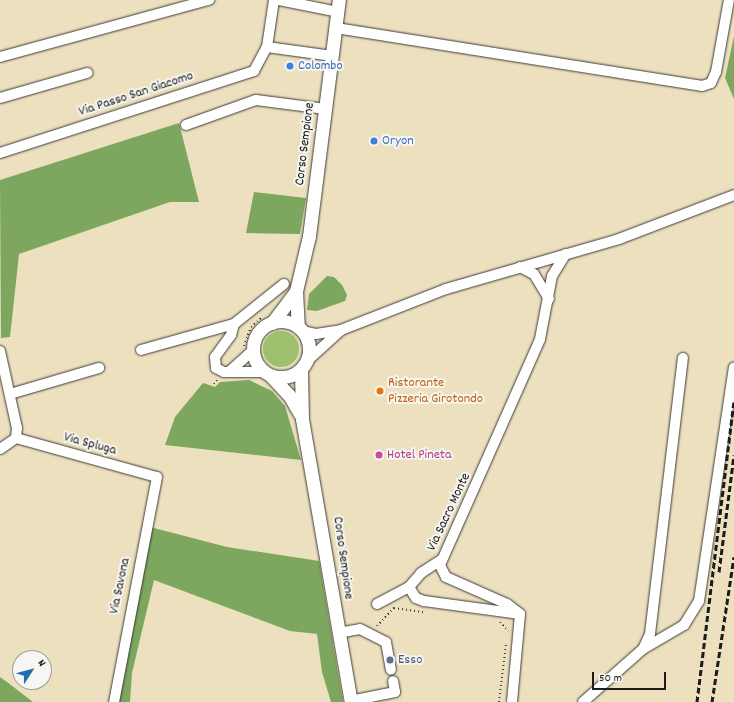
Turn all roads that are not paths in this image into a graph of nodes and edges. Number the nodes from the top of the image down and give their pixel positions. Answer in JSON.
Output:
{"nodes":[{"id":1,"x":209,"y":0,"type":"edge"},
{"id":2,"x":274,"y":0,"type":"edge"},
{"id":3,"x":279,"y":0,"type":"edge"},
{"id":4,"x":729,"y":0,"type":"edge"},
{"id":5,"x":338,"y":6,"type":"edge"},
{"id":6,"x":336,"y":28,"type":"junction"},
{"id":7,"x":267,"y":47,"type":"junction"},
{"id":8,"x":332,"y":56,"type":"junction"},
{"id":9,"x":0,"y":57,"type":"edge"},
{"id":10,"x":87,"y":73,"type":"dead end"},
{"id":11,"x":0,"y":98,"type":"edge"},
{"id":12,"x":325,"y":109,"type":"junction"},
{"id":13,"x":186,"y":125,"type":"dead end"},
{"id":14,"x":0,"y":153,"type":"edge"},
{"id":15,"x":734,"y":195,"type":"edge"},
{"id":16,"x":566,"y":254,"type":"junction"},
{"id":17,"x":520,"y":267,"type":"junction"},
{"id":18,"x":284,"y":284,"type":"dead end"},
{"id":19,"x":296,"y":291,"type":"junction"},
{"id":20,"x":549,"y":299,"type":"junction"},
{"id":21,"x":272,"y":323,"type":"junction"},
{"id":22,"x":234,"y":324,"type":"junction"},
{"id":23,"x":300,"y":329,"type":"junction"},
{"id":24,"x":341,"y":330,"type":"junction"},
{"id":25,"x":141,"y":350,"type":"dead end"},
{"id":26,"x":253,"y":350,"type":"junction"},
{"id":27,"x":0,"y":351,"type":"edge"},
{"id":28,"x":683,"y":358,"type":"dead end"},
{"id":29,"x":304,"y":365,"type":"junction"},
{"id":30,"x":99,"y":368,"type":"dead end"},
{"id":31,"x":734,"y":368,"type":"edge"},
{"id":32,"x":230,"y":371,"type":"junction"},
{"id":33,"x":268,"y":374,"type":"junction"},
{"id":34,"x":10,"y":394,"type":"junction"},
{"id":35,"x":302,"y":419,"type":"junction"},
{"id":36,"x":16,"y":438,"type":"junction"},
{"id":37,"x":0,"y":449,"type":"edge"},
{"id":38,"x":157,"y":477,"type":"joint"},
{"id":39,"x":441,"y":560,"type":"junction"},
{"id":40,"x":409,"y":587,"type":"junction"},
{"id":41,"x":377,"y":604,"type":"dead end"},
{"id":42,"x":520,"y":614,"type":"junction"},
{"id":43,"x":338,"y":633,"type":"junction"},
{"id":44,"x":643,"y":648,"type":"junction"},
{"id":45,"x":391,"y":670,"type":"dead end"},
{"id":46,"x":393,"y":681,"type":"dead end"},
{"id":47,"x":350,"y":701,"type":"edge"},
{"id":48,"x":114,"y":702,"type":"edge"},
{"id":49,"x":512,"y":702,"type":"edge"},
{"id":50,"x":583,"y":702,"type":"edge"}],
"edges":[{"from":1,"to":9,"type":"street"},
{"from":2,"to":7,"type":"street","name":"Via Passo San Giacomo"},
{"from":3,"to":5,"type":"street"},
{"from":4,"to":6,"type":"street"},
{"from":5,"to":6,"type":"main road","name":"Corso Sempione"},
{"from":6,"to":8,"type":"main road","name":"Corso Sempione"},
{"from":7,"to":8,"type":"street"},
{"from":7,"to":14,"type":"street","name":"Via Passo San Giacomo"},
{"from":8,"to":12,"type":"main road","name":"Corso Sempione"},
{"from":10,"to":11,"type":"street"},
{"from":12,"to":13,"type":"street"},
{"from":12,"to":19,"type":"main road","name":"Corso Sempione"},
{"from":15,"to":16,"type":"street"},
{"from":16,"to":17,"type":"street"},
{"from":16,"to":20,"type":"street","name":"Via Sacro Monte"},
{"from":17,"to":20,"type":"street"},
{"from":17,"to":24,"type":"street"},
{"from":18,"to":22,"type":"street"},
{"from":19,"to":21,"type":"main road","name":"Corso Sempione"},
{"from":19,"to":23,"type":"main road","name":"Corso Sempione"},
{"from":20,"to":39,"type":"street","name":"Via Sacro Monte"},
{"from":21,"to":23,"type":"main road"},
{"from":21,"to":26,"type":"main road"},
{"from":22,"to":25,"type":"street"},
{"from":22,"to":32,"type":"street"},
{"from":23,"to":24,"type":"street"},
{"from":23,"to":29,"type":"main road"},
{"from":24,"to":29,"type":"street"},
{"from":26,"to":32,"type":"street"},
{"from":26,"to":33,"type":"main road"},
{"from":27,"to":34,"type":"street"},
{"from":28,"to":44,"type":"street"},
{"from":29,"to":33,"type":"main road"},
{"from":29,"to":35,"type":"main road","name":"Corso Sempione"},
{"from":30,"to":34,"type":"street"},
{"from":31,"to":44,"type":"street"},
{"from":32,"to":33,"type":"street"},
{"from":33,"to":35,"type":"main road","name":"Corso Sempione"},
{"from":34,"to":36,"type":"street"},
{"from":35,"to":43,"type":"main road","name":"Corso Sempione"},
{"from":36,"to":37,"type":"street"},
{"from":36,"to":38,"type":"street","name":"Via Spluga"},
{"from":38,"to":48,"type":"street","name":"Via Savona"},
{"from":39,"to":40,"type":"street"},
{"from":39,"to":42,"type":"street","name":"Via Sacro Monte"},
{"from":40,"to":41,"type":"street"},
{"from":40,"to":42,"type":"street"},
{"from":42,"to":49,"type":"street"},
{"from":43,"to":45,"type":"street"},
{"from":43,"to":47,"type":"main road","name":"Corso Sempione"},
{"from":44,"to":50,"type":"street"},
{"from":46,"to":47,"type":"street"}]}
